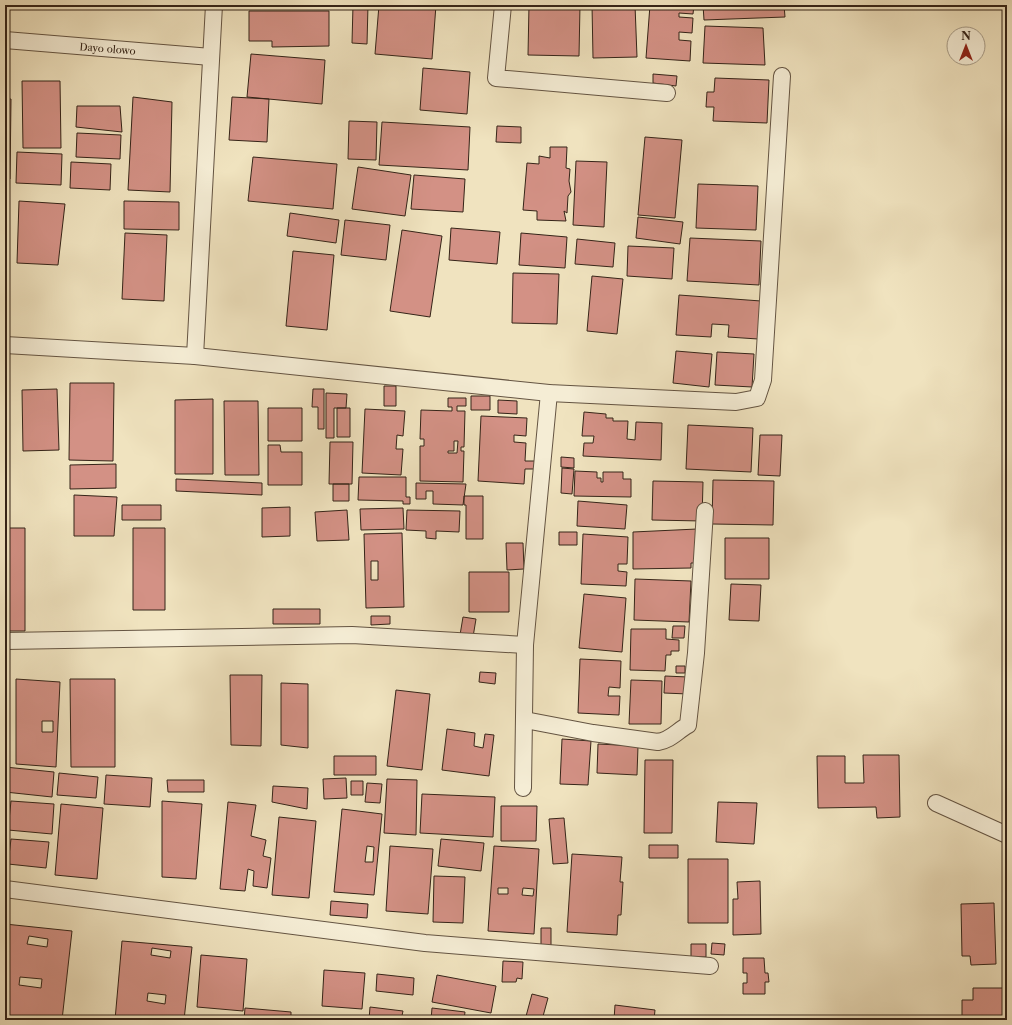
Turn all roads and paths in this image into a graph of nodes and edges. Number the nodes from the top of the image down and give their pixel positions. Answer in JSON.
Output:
{"nodes":[{"id":1,"x":214,"y":5,"type":"edge"},
{"id":2,"x":503,"y":5,"type":"edge"},
{"id":3,"x":5,"y":40,"type":"edge"},
{"id":4,"x":211,"y":57,"type":"junction"},
{"id":5,"x":782,"y":76,"type":"dead end"},
{"id":6,"x":667,"y":93,"type":"dead end"},
{"id":7,"x":5,"y":345,"type":"edge"},
{"id":8,"x":195,"y":356,"type":"junction"},
{"id":9,"x":550,"y":393,"type":"junction"},
{"id":10,"x":705,"y":511,"type":"dead end"},
{"id":11,"x":5,"y":641,"type":"edge"},
{"id":12,"x":525,"y":644,"type":"junction"},
{"id":13,"x":525,"y":720,"type":"junction"},
{"id":14,"x":523,"y":788,"type":"dead end"},
{"id":15,"x":936,"y":803,"type":"dead end"},
{"id":16,"x":1007,"y":835,"type":"edge"},
{"id":17,"x":5,"y":889,"type":"edge"},
{"id":18,"x":710,"y":966,"type":"dead end"}],
"edges":[{"from":1,"to":4,"type":"street"},
{"from":2,"to":6,"type":"street"},
{"from":3,"to":4,"type":"street","name":"Dayo olowo"},
{"from":4,"to":8,"type":"street"},
{"from":5,"to":9,"type":"street"},
{"from":7,"to":8,"type":"street"},
{"from":8,"to":9,"type":"street"},
{"from":9,"to":12,"type":"street"},
{"from":10,"to":13,"type":"street"},
{"from":11,"to":12,"type":"street"},
{"from":12,"to":13,"type":"street"},
{"from":13,"to":14,"type":"street"},
{"from":15,"to":16,"type":"street"},
{"from":17,"to":18,"type":"street"}]}
